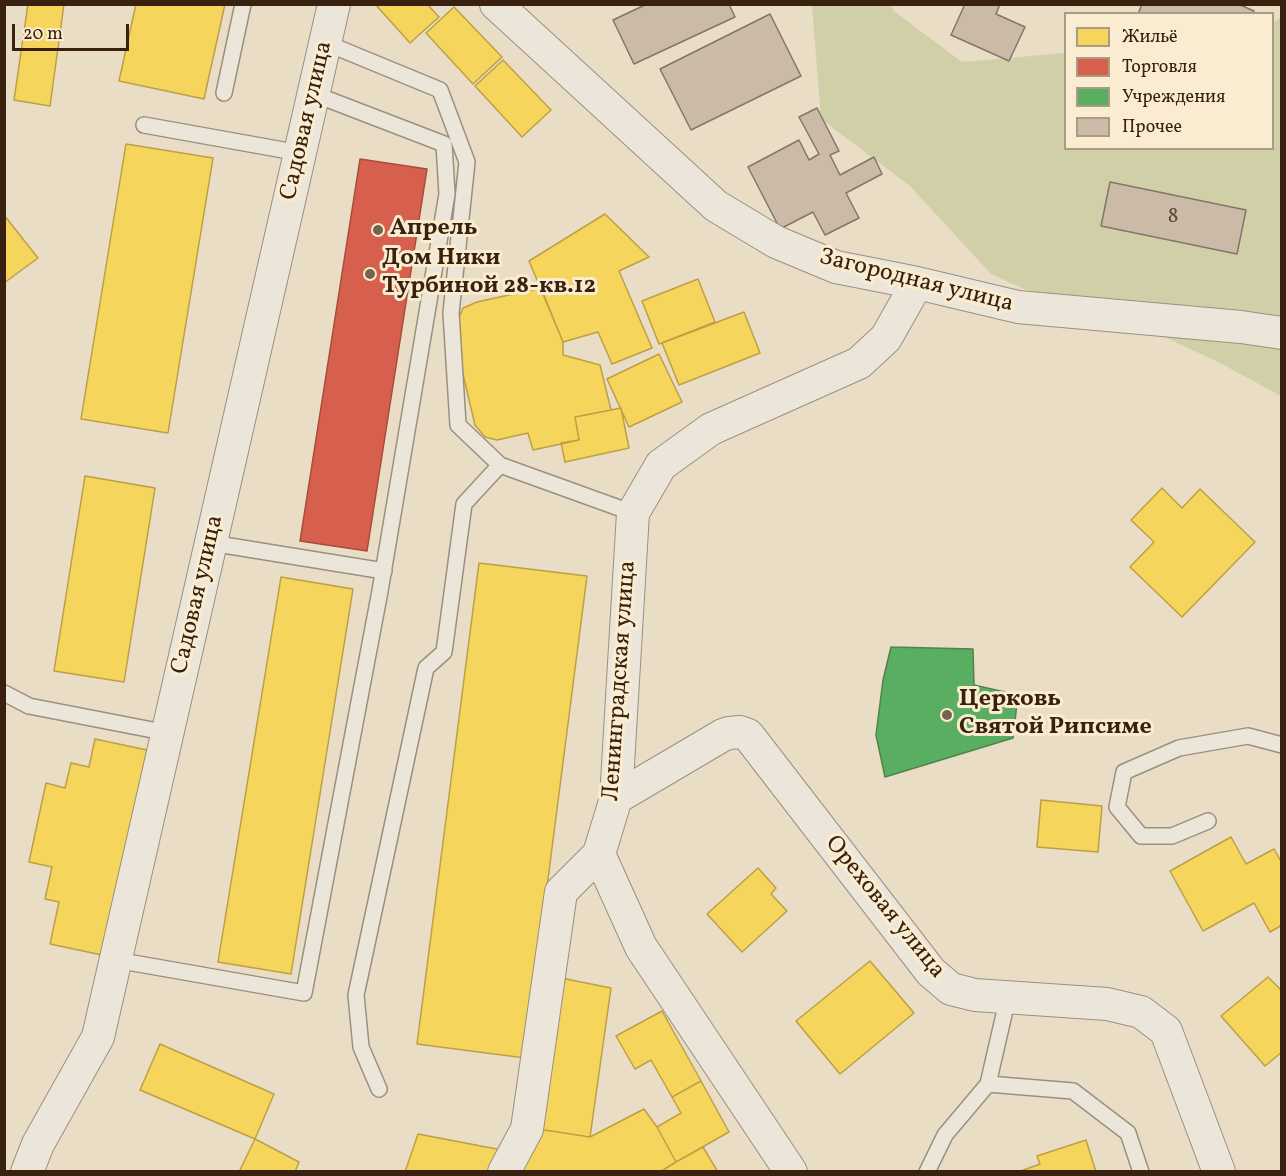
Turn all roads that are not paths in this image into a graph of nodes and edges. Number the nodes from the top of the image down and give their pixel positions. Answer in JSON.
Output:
{"nodes":[{"id":1,"x":243,"y":4,"type":"edge"},
{"id":2,"x":334,"y":4,"type":"edge"},
{"id":3,"x":496,"y":4,"type":"edge"},
{"id":4,"x":326,"y":43,"type":"junction"},
{"id":5,"x":224,"y":93,"type":"dead end"},
{"id":6,"x":314,"y":94,"type":"junction"},
{"id":7,"x":144,"y":125,"type":"dead end"},
{"id":8,"x":300,"y":153,"type":"junction"},
{"id":9,"x":917,"y":283,"type":"junction"},
{"id":10,"x":1281,"y":333,"type":"edge"},
{"id":11,"x":500,"y":465,"type":"junction"},
{"id":12,"x":633,"y":513,"type":"junction"},
{"id":13,"x":211,"y":543,"type":"junction"},
{"id":14,"x":384,"y":571,"type":"junction"},
{"id":15,"x":4,"y":693,"type":"edge"},
{"id":16,"x":168,"y":733,"type":"junction"},
{"id":17,"x":1281,"y":745,"type":"edge"},
{"id":18,"x":616,"y":798,"type":"junction"},
{"id":19,"x":1208,"y":821,"type":"dead end"},
{"id":20,"x":599,"y":854,"type":"junction"},
{"id":21,"x":116,"y":960,"type":"junction"},
{"id":22,"x":1008,"y":997,"type":"junction"},
{"id":23,"x":988,"y":1084,"type":"junction"},
{"id":24,"x":379,"y":1089,"type":"dead end"},
{"id":25,"x":27,"y":1172,"type":"edge"},
{"id":26,"x":504,"y":1172,"type":"edge"},
{"id":27,"x":791,"y":1172,"type":"edge"},
{"id":28,"x":927,"y":1172,"type":"edge"},
{"id":29,"x":1141,"y":1172,"type":"edge"},
{"id":30,"x":1219,"y":1172,"type":"edge"}],
"edges":[{"from":1,"to":5,"type":"lane"},
{"from":2,"to":4,"type":"street","name":"Садовая улица"},
{"from":3,"to":9,"type":"street","name":"Загородная улица"},
{"from":4,"to":6,"type":"street","name":"Садовая улица"},
{"from":4,"to":11,"type":"lane"},
{"from":6,"to":8,"type":"street","name":"Садовая улица"},
{"from":6,"to":14,"type":"lane"},
{"from":7,"to":8,"type":"lane"},
{"from":8,"to":13,"type":"street","name":"Садовая улица"},
{"from":9,"to":10,"type":"street","name":"Загородная улица"},
{"from":9,"to":12,"type":"street","name":"Ленинградская улица"},
{"from":11,"to":12,"type":"lane"},
{"from":11,"to":24,"type":"lane"},
{"from":12,"to":18,"type":"street","name":"Ленинградская улица"},
{"from":13,"to":14,"type":"lane"},
{"from":13,"to":16,"type":"street","name":"Садовая улица"},
{"from":14,"to":21,"type":"lane"},
{"from":15,"to":16,"type":"lane"},
{"from":16,"to":21,"type":"street","name":"Садовая улица"},
{"from":17,"to":19,"type":"lane"},
{"from":18,"to":20,"type":"street","name":"Ленинградская улица"},
{"from":18,"to":22,"type":"street","name":"Ореховая улица"},
{"from":20,"to":26,"type":"street"},
{"from":20,"to":27,"type":"street"},
{"from":21,"to":25,"type":"street","name":"Садовая улица"},
{"from":22,"to":23,"type":"lane"},
{"from":22,"to":30,"type":"street","name":"Ореховая улица"},
{"from":23,"to":28,"type":"lane"},
{"from":23,"to":29,"type":"lane"}]}
